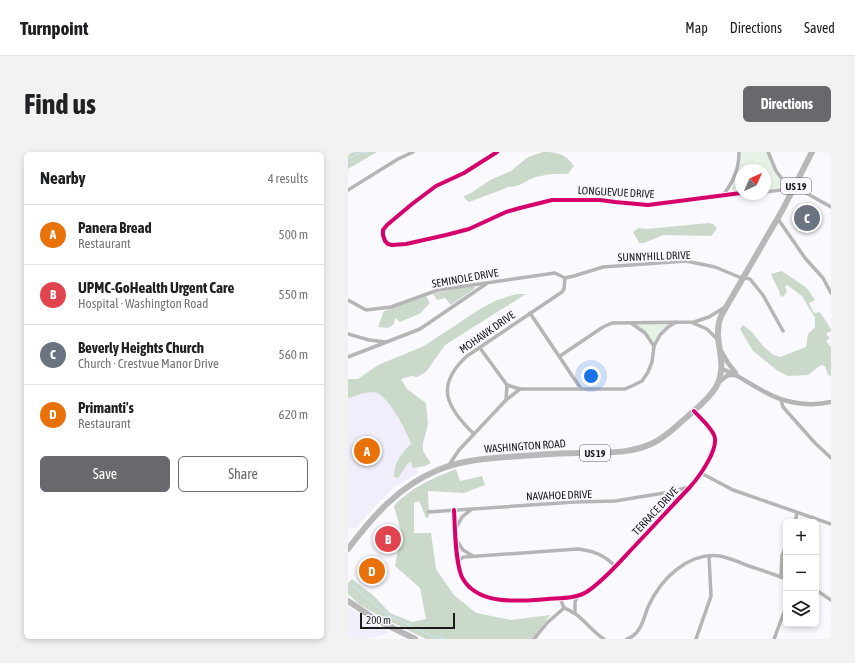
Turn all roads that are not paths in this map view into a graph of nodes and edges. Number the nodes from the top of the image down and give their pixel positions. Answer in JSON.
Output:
{"nodes":[{"id":1,"x":497,"y":152,"type":"edge"},
{"id":2,"x":738,"y":152,"type":"edge"},
{"id":3,"x":768,"y":152,"type":"edge"},
{"id":4,"x":812,"y":152,"type":"edge"},
{"id":5,"x":411,"y":153,"type":"edge"},
{"id":6,"x":795,"y":187,"type":"junction"},
{"id":7,"x":348,"y":190,"type":"edge"},
{"id":8,"x":771,"y":191,"type":"edge"},
{"id":9,"x":735,"y":193,"type":"edge"},
{"id":10,"x":792,"y":193,"type":"junction"},
{"id":11,"x":724,"y":194,"type":"junction"},
{"id":12,"x":831,"y":207,"type":"edge"},
{"id":13,"x":778,"y":219,"type":"junction"},
{"id":14,"x":743,"y":277,"type":"junction"},
{"id":15,"x":565,"y":278,"type":"junction"},
{"id":16,"x":487,"y":283,"type":"junction"},
{"id":17,"x":831,"y":293,"type":"edge"},
{"id":18,"x":348,"y":300,"type":"edge"},
{"id":19,"x":725,"y":307,"type":"junction"},
{"id":20,"x":530,"y":313,"type":"junction"},
{"id":21,"x":631,"y":322,"type":"junction"},
{"id":22,"x":676,"y":322,"type":"junction"},
{"id":23,"x":690,"y":322,"type":"junction"},
{"id":24,"x":783,"y":331,"type":"dead end"},
{"id":25,"x":348,"y":334,"type":"edge"},
{"id":26,"x":369,"y":340,"type":"junction"},
{"id":27,"x":718,"y":340,"type":"junction"},
{"id":28,"x":387,"y":342,"type":"junction"},
{"id":29,"x":654,"y":346,"type":"junction"},
{"id":30,"x":480,"y":348,"type":"junction"},
{"id":31,"x":368,"y":350,"type":"junction"},
{"id":32,"x":720,"y":350,"type":"junction"},
{"id":33,"x":560,"y":356,"type":"junction"},
{"id":34,"x":348,"y":357,"type":"edge"},
{"id":35,"x":722,"y":369,"type":"junction"},
{"id":36,"x":739,"y":376,"type":"junction"},
{"id":37,"x":718,"y":384,"type":"junction"},
{"id":38,"x":507,"y":385,"type":"junction"},
{"id":39,"x":520,"y":389,"type":"junction"},
{"id":40,"x":581,"y":389,"type":"junction"},
{"id":41,"x":506,"y":400,"type":"junction"},
{"id":42,"x":781,"y":400,"type":"junction"},
{"id":43,"x":831,"y":402,"type":"edge"},
{"id":44,"x":694,"y":411,"type":"junction"},
{"id":45,"x":474,"y":434,"type":"junction"},
{"id":46,"x":831,"y":458,"type":"edge"},
{"id":47,"x":449,"y":466,"type":"junction"},
{"id":48,"x":701,"y":473,"type":"junction"},
{"id":49,"x":690,"y":487,"type":"junction"},
{"id":50,"x":670,"y":492,"type":"junction"},
{"id":51,"x":676,"y":502,"type":"junction"},
{"id":52,"x":473,"y":509,"type":"junction"},
{"id":53,"x":454,"y":510,"type":"junction"},
{"id":54,"x":428,"y":512,"type":"dead end"},
{"id":55,"x":797,"y":513,"type":"junction"},
{"id":56,"x":795,"y":519,"type":"edge"},
{"id":57,"x":831,"y":524,"type":"edge"},
{"id":58,"x":456,"y":529,"type":"junction"},
{"id":59,"x":456,"y":540,"type":"junction"},
{"id":60,"x":348,"y":549,"type":"edge"},
{"id":61,"x":783,"y":554,"type":"edge"},
{"id":62,"x":474,"y":556,"type":"junction"},
{"id":63,"x":709,"y":556,"type":"junction"},
{"id":64,"x":458,"y":560,"type":"junction"},
{"id":65,"x":615,"y":566,"type":"junction"},
{"id":66,"x":781,"y":577,"type":"joint"},
{"id":67,"x":818,"y":591,"type":"edge"},
{"id":68,"x":577,"y":597,"type":"junction"},
{"id":69,"x":560,"y":598,"type":"junction"},
{"id":70,"x":831,"y":600,"type":"edge"},
{"id":71,"x":348,"y":601,"type":"edge"},
{"id":72,"x":564,"y":608,"type":"junction"},
{"id":73,"x":575,"y":613,"type":"junction"},
{"id":74,"x":783,"y":615,"type":"edge"},
{"id":75,"x":415,"y":639,"type":"edge"},
{"id":76,"x":534,"y":639,"type":"edge"},
{"id":77,"x":604,"y":639,"type":"edge"},
{"id":78,"x":627,"y":639,"type":"edge"},
{"id":79,"x":696,"y":639,"type":"edge"},
{"id":80,"x":774,"y":639,"type":"edge"}],
"edges":[{"from":1,"to":11,"type":"street","name":"LONGUEVUE DRIVE"},
{"from":2,"to":11,"type":"street"},
{"from":3,"to":6,"type":"street"},
{"from":4,"to":6,"type":"main road","name":"WASHINGTON ROAD","number":"US 19"},
{"from":5,"to":7,"type":"street"},
{"from":6,"to":10,"type":"main road","name":"WASHINGTON ROAD","number":"US 19"},
{"from":6,"to":12,"type":"street"},
{"from":8,"to":10,"type":"street"},
{"from":9,"to":11,"type":"street","name":"LONGUEVUE DRIVE"},
{"from":10,"to":13,"type":"main road","name":"WASHINGTON ROAD","number":"US 19"},
{"from":13,"to":14,"type":"main road","name":"WASHINGTON ROAD","number":"US 19"},
{"from":13,"to":17,"type":"street"},
{"from":14,"to":15,"type":"street","name":"SUNNYHILL DRIVE"},
{"from":14,"to":19,"type":"main road","name":"WASHINGTON ROAD","number":"US 19"},
{"from":14,"to":24,"type":"street","name":"SUNNYHILL DRIVE"},
{"from":15,"to":16,"type":"street","name":"SEMINOLE DRIVE"},
{"from":15,"to":20,"type":"street","name":"MOHAWK DRIVE"},
{"from":16,"to":18,"type":"street","name":"SEMINOLE DRIVE"},
{"from":16,"to":28,"type":"street"},
{"from":19,"to":23,"type":"street"},
{"from":19,"to":27,"type":"main road","name":"WASHINGTON ROAD","number":"US 19"},
{"from":20,"to":30,"type":"street","name":"MOHAWK DRIVE"},
{"from":20,"to":33,"type":"street"},
{"from":21,"to":22,"type":"street"},
{"from":21,"to":29,"type":"street"},
{"from":21,"to":33,"type":"street"},
{"from":22,"to":23,"type":"street"},
{"from":22,"to":29,"type":"street"},
{"from":23,"to":27,"type":"street"},
{"from":25,"to":26,"type":"street"},
{"from":26,"to":28,"type":"street"},
{"from":26,"to":31,"type":"street"},
{"from":27,"to":32,"type":"main road","name":"WASHINGTON ROAD","number":"US 19"},
{"from":28,"to":31,"type":"street"},
{"from":29,"to":40,"type":"street"},
{"from":30,"to":38,"type":"street"},
{"from":30,"to":45,"type":"street","name":"MOHAWK DRIVE"},
{"from":31,"to":34,"type":"street"},
{"from":32,"to":35,"type":"main road","name":"WASHINGTON ROAD","number":"US 19"},
{"from":32,"to":36,"type":"street"},
{"from":33,"to":40,"type":"street"},
{"from":35,"to":36,"type":"street"},
{"from":35,"to":37,"type":"main road","name":"WASHINGTON ROAD","number":"US 19"},
{"from":36,"to":37,"type":"street"},
{"from":36,"to":42,"type":"street"},
{"from":37,"to":44,"type":"main road","name":"WASHINGTON ROAD","number":"US 19"},
{"from":38,"to":39,"type":"street"},
{"from":38,"to":41,"type":"street"},
{"from":39,"to":40,"type":"street"},
{"from":39,"to":41,"type":"street"},
{"from":41,"to":45,"type":"street"},
{"from":42,"to":43,"type":"street"},
{"from":42,"to":46,"type":"street"},
{"from":44,"to":47,"type":"main road","name":"WASHINGTON ROAD","number":"US 19"},
{"from":44,"to":48,"type":"street","name":"TERRACE DRIVE"},
{"from":45,"to":47,"type":"street"},
{"from":47,"to":60,"type":"main road","name":"WASHINGTON ROAD","number":"US 19"},
{"from":48,"to":49,"type":"street","name":"TERRACE DRIVE"},
{"from":48,"to":55,"type":"street"},
{"from":49,"to":50,"type":"street","name":"NAVAHOE DRIVE"},
{"from":49,"to":51,"type":"street","name":"TERRACE DRIVE"},
{"from":50,"to":51,"type":"street"},
{"from":50,"to":52,"type":"street","name":"NAVAHOE DRIVE"},
{"from":51,"to":65,"type":"street","name":"TERRACE DRIVE"},
{"from":52,"to":53,"type":"street","name":"NAVAHOE DRIVE"},
{"from":52,"to":58,"type":"street"},
{"from":53,"to":54,"type":"street","name":"NAVAHOE DRIVE"},
{"from":53,"to":58,"type":"street","name":"TERRACE DRIVE"},
{"from":55,"to":56,"type":"street"},
{"from":55,"to":57,"type":"street"},
{"from":58,"to":59,"type":"street","name":"TERRACE DRIVE"},
{"from":59,"to":62,"type":"street"},
{"from":59,"to":64,"type":"street","name":"TERRACE DRIVE"},
{"from":61,"to":66,"type":"street"},
{"from":62,"to":64,"type":"street"},
{"from":62,"to":65,"type":"street"},
{"from":63,"to":66,"type":"street"},
{"from":63,"to":78,"type":"street"},
{"from":63,"to":79,"type":"street"},
{"from":64,"to":69,"type":"street","name":"TERRACE DRIVE"},
{"from":65,"to":68,"type":"street","name":"TERRACE DRIVE"},
{"from":67,"to":70,"type":"street"},
{"from":68,"to":69,"type":"street","name":"TERRACE DRIVE"},
{"from":68,"to":73,"type":"street"},
{"from":69,"to":72,"type":"street"},
{"from":71,"to":75,"type":"main road"},
{"from":72,"to":73,"type":"street"},
{"from":72,"to":76,"type":"street"},
{"from":73,"to":77,"type":"street"},
{"from":74,"to":80,"type":"street"}]}
